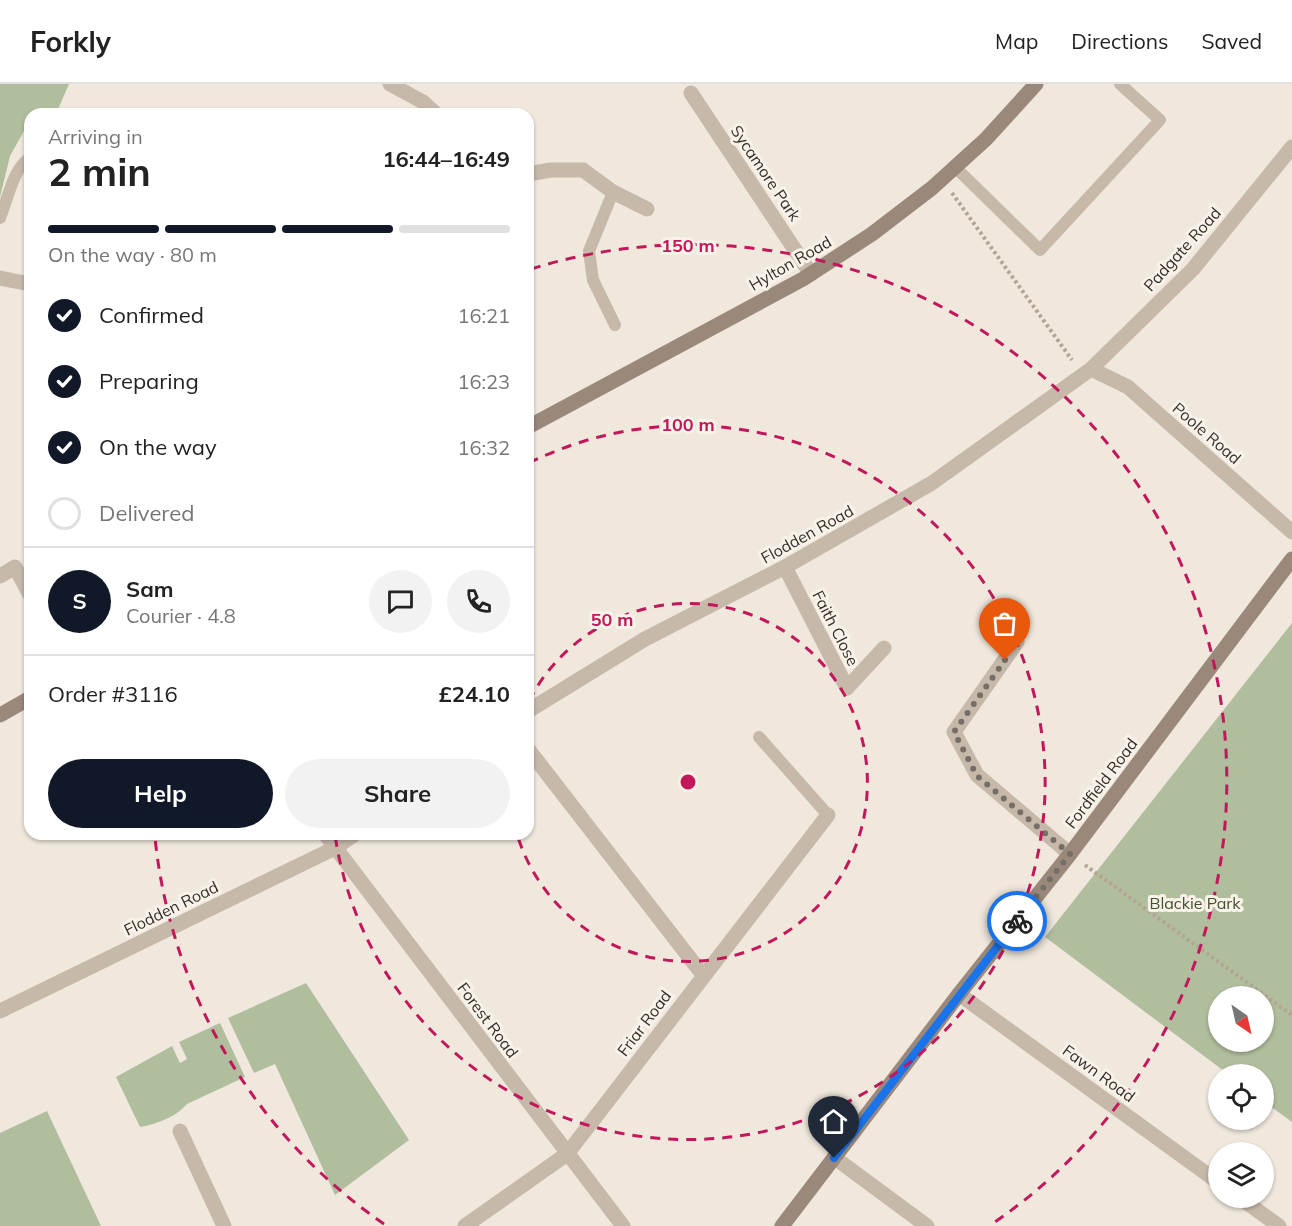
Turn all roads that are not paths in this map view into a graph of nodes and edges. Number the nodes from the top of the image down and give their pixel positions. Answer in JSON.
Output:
{"nodes":[{"id":1,"x":390,"y":84,"type":"edge"},
{"id":2,"x":1120,"y":84,"type":"edge"},
{"id":3,"x":1032,"y":85,"type":"edge"},
{"id":4,"x":691,"y":93,"type":"dead end"},
{"id":5,"x":430,"y":108,"type":"edge"},
{"id":6,"x":1292,"y":147,"type":"edge"},
{"id":7,"x":24,"y":161,"type":"edge"},
{"id":8,"x":955,"y":167,"type":"junction"},
{"id":9,"x":534,"y":173,"type":"edge"},
{"id":10,"x":613,"y":192,"type":"junction"},
{"id":11,"x":646,"y":209,"type":"dead end"},
{"id":12,"x":0,"y":218,"type":"edge"},
{"id":13,"x":811,"y":274,"type":"junction"},
{"id":14,"x":0,"y":278,"type":"edge"},
{"id":15,"x":24,"y":283,"type":"edge"},
{"id":16,"x":615,"y":325,"type":"dead end"},
{"id":17,"x":1087,"y":372,"type":"junction"},
{"id":18,"x":534,"y":424,"type":"edge"},
{"id":19,"x":1292,"y":532,"type":"edge"},
{"id":20,"x":1292,"y":559,"type":"edge"},
{"id":21,"x":785,"y":567,"type":"junction"},
{"id":22,"x":0,"y":576,"type":"edge"},
{"id":23,"x":24,"y":584,"type":"edge"},
{"id":24,"x":1017,"y":642,"type":"dead end"},
{"id":25,"x":884,"y":648,"type":"dead end"},
{"id":26,"x":24,"y":701,"type":"edge"},
{"id":27,"x":534,"y":707,"type":"edge"},
{"id":28,"x":0,"y":715,"type":"edge"},
{"id":29,"x":759,"y":737,"type":"dead end"},
{"id":30,"x":534,"y":757,"type":"edge"},
{"id":31,"x":828,"y":815,"type":"joint"},
{"id":32,"x":329,"y":840,"type":"edge"},
{"id":33,"x":346,"y":840,"type":"edge"},
{"id":34,"x":335,"y":848,"type":"junction"},
{"id":35,"x":1070,"y":854,"type":"junction"},
{"id":36,"x":704,"y":975,"type":"junction"},
{"id":37,"x":959,"y":994,"type":"junction"},
{"id":38,"x":0,"y":1011,"type":"edge"},
{"id":39,"x":180,"y":1131,"type":"dead end"},
{"id":40,"x":567,"y":1154,"type":"junction"},
{"id":41,"x":834,"y":1158,"type":"junction"},
{"id":42,"x":1208,"y":1175,"type":"edge"},
{"id":43,"x":1254,"y":1208,"type":"edge"},
{"id":44,"x":224,"y":1226,"type":"edge"},
{"id":45,"x":465,"y":1226,"type":"edge"},
{"id":46,"x":623,"y":1226,"type":"edge"},
{"id":47,"x":782,"y":1226,"type":"edge"},
{"id":48,"x":927,"y":1226,"type":"edge"},
{"id":49,"x":1279,"y":1226,"type":"edge"}],
"edges":[{"from":1,"to":5,"type":"street"},
{"from":2,"to":8,"type":"lane"},
{"from":3,"to":8,"type":"street","name":"Hylton Road"},
{"from":4,"to":13,"type":"street","name":"Sycamore Park"},
{"from":6,"to":17,"type":"street","name":"Padgate Road"},
{"from":7,"to":12,"type":"lane"},
{"from":8,"to":13,"type":"street","name":"Hylton Road"},
{"from":9,"to":10,"type":"street"},
{"from":10,"to":11,"type":"street"},
{"from":10,"to":16,"type":"lane"},
{"from":13,"to":18,"type":"street","name":"Hylton Road"},
{"from":14,"to":15,"type":"street"},
{"from":17,"to":19,"type":"street","name":"Poole Road"},
{"from":17,"to":21,"type":"street","name":"Flodden Road"},
{"from":20,"to":35,"type":"street","name":"Fordfield Road"},
{"from":21,"to":25,"type":"street","name":"Faith Close"},
{"from":21,"to":27,"type":"street","name":"Flodden Road"},
{"from":22,"to":23,"type":"street"},
{"from":24,"to":35,"type":"street"},
{"from":26,"to":28,"type":"street"},
{"from":29,"to":31,"type":"lane"},
{"from":30,"to":36,"type":"street"},
{"from":31,"to":36,"type":"street","name":"Friar Road"},
{"from":32,"to":34,"type":"street","name":"Forest Road"},
{"from":33,"to":34,"type":"street","name":"Flodden Road"},
{"from":34,"to":38,"type":"street","name":"Flodden Road"},
{"from":34,"to":40,"type":"street","name":"Forest Road"},
{"from":35,"to":37,"type":"street","name":"Fordfield Road"},
{"from":36,"to":40,"type":"street","name":"Friar Road"},
{"from":37,"to":41,"type":"street","name":"Fordfield Road"},
{"from":37,"to":42,"type":"street","name":"Fawn Road"},
{"from":39,"to":44,"type":"street"},
{"from":40,"to":45,"type":"street","name":"Friar Road"},
{"from":40,"to":46,"type":"street","name":"Forest Road"},
{"from":41,"to":47,"type":"street","name":"Fordfield Road"},
{"from":41,"to":48,"type":"street"},
{"from":43,"to":49,"type":"street"}]}
